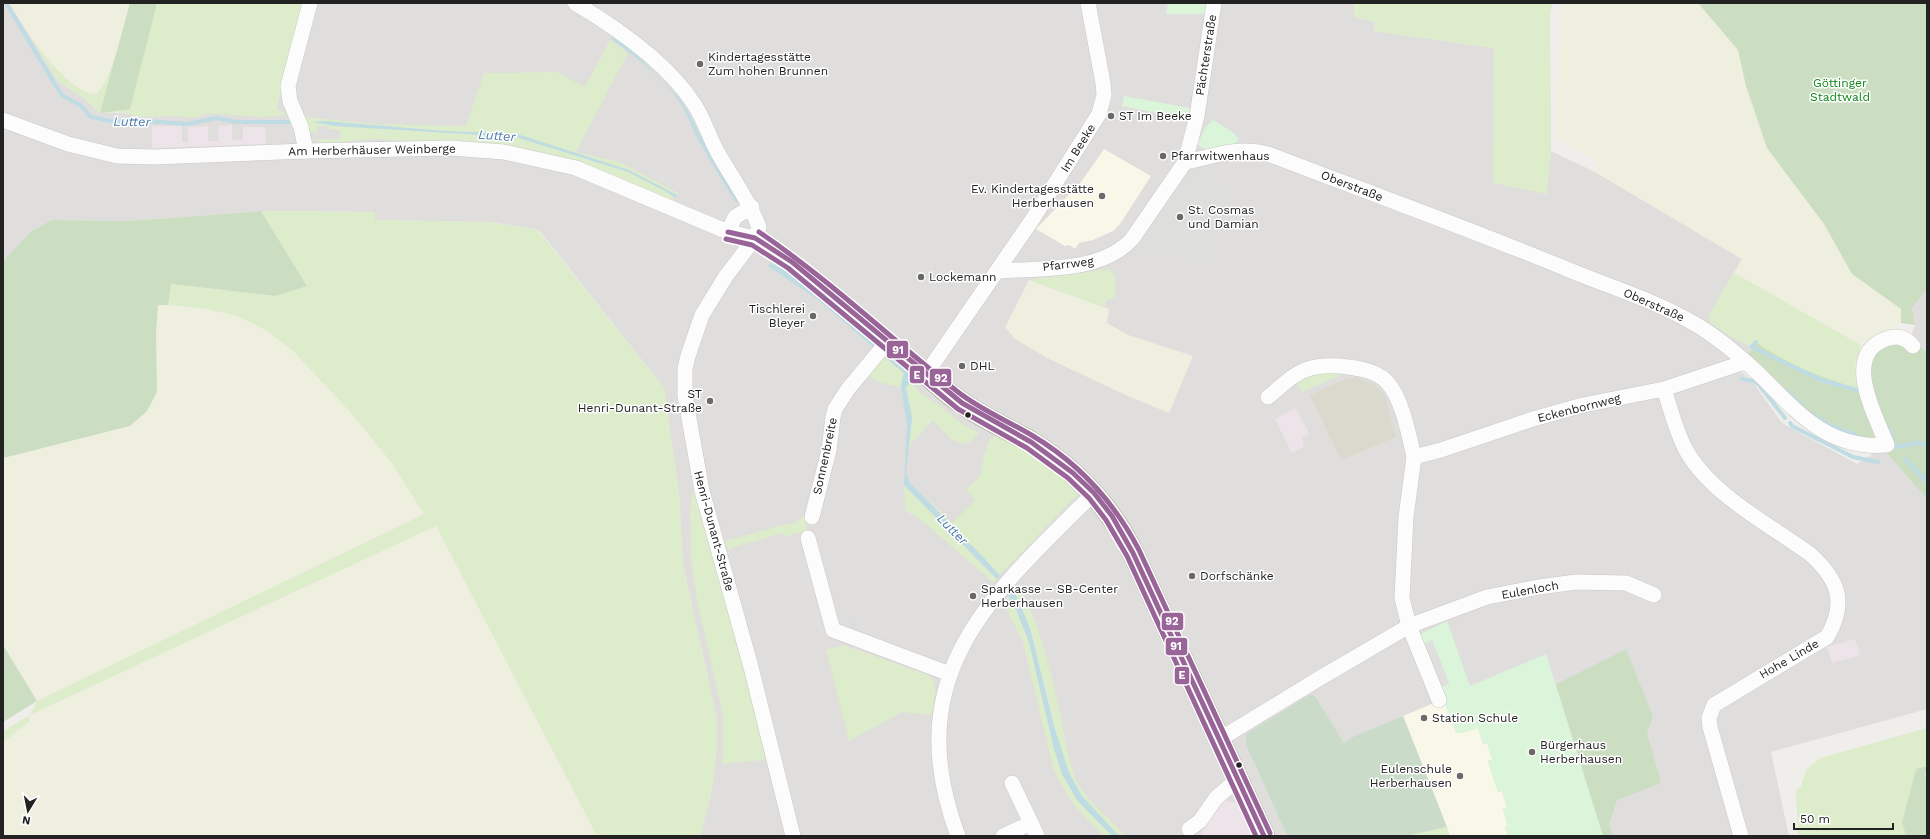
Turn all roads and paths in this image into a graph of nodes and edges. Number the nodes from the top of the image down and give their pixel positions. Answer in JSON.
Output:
{"nodes":[{"id":1,"x":310,"y":3,"type":"edge"},
{"id":2,"x":575,"y":3,"type":"edge"},
{"id":3,"x":1088,"y":3,"type":"edge"},
{"id":4,"x":1214,"y":3,"type":"edge"},
{"id":5,"x":4,"y":121,"type":"edge"},
{"id":6,"x":306,"y":151,"type":"junction"},
{"id":7,"x":1185,"y":162,"type":"junction"},
{"id":8,"x":752,"y":207,"type":"junction"},
{"id":9,"x":728,"y":232,"type":"junction"},
{"id":10,"x":755,"y":238,"type":"junction"},
{"id":11,"x":998,"y":270,"type":"junction"},
{"id":12,"x":883,"y":346,"type":"junction"},
{"id":13,"x":1913,"y":346,"type":"dead end"},
{"id":14,"x":1745,"y":362,"type":"junction"},
{"id":15,"x":926,"y":374,"type":"junction"},
{"id":16,"x":1664,"y":389,"type":"junction"},
{"id":17,"x":1268,"y":397,"type":"dead end"},
{"id":18,"x":1414,"y":457,"type":"junction"},
{"id":19,"x":1094,"y":493,"type":"junction"},
{"id":20,"x":812,"y":516,"type":"dead end"},
{"id":21,"x":808,"y":538,"type":"dead end"},
{"id":22,"x":1654,"y":595,"type":"dead end"},
{"id":23,"x":1409,"y":626,"type":"junction"},
{"id":24,"x":950,"y":674,"type":"junction"},
{"id":25,"x":1439,"y":700,"type":"dead end"},
{"id":26,"x":1220,"y":739,"type":"junction"},
{"id":27,"x":1238,"y":779,"type":"junction"},
{"id":28,"x":1012,"y":783,"type":"dead end"},
{"id":29,"x":1034,"y":829,"type":"edge"},
{"id":30,"x":1189,"y":829,"type":"dead end"},
{"id":31,"x":792,"y":836,"type":"edge"},
{"id":32,"x":958,"y":836,"type":"edge"},
{"id":33,"x":1003,"y":836,"type":"edge"},
{"id":34,"x":1264,"y":836,"type":"edge"},
{"id":35,"x":1741,"y":836,"type":"edge"}],
"edges":[{"from":1,"to":6,"type":"street"},
{"from":2,"to":8,"type":"street"},
{"from":3,"to":11,"type":"street","name":"Im Beeke"},
{"from":4,"to":7,"type":"street","name":"Pächterstraße"},
{"from":5,"to":6,"type":"street","name":"Am Herberhäuser Weinberge"},
{"from":6,"to":9,"type":"street","name":"Am Herberhäuser Weinberge"},
{"from":7,"to":11,"type":"street","name":"Pfarrweg"},
{"from":7,"to":14,"type":"street","name":"Oberstraße"},
{"from":8,"to":9,"type":"street"},
{"from":8,"to":10,"type":"street"},
{"from":9,"to":10,"type":"street","name":"Am Herberhäuser Weinberge"},
{"from":10,"to":12,"type":"street"},
{"from":10,"to":31,"type":"street","name":"Henri-Dunant-Straße"},
{"from":11,"to":15,"type":"street","name":"Im Beeke"},
{"from":12,"to":15,"type":"street"},
{"from":12,"to":20,"type":"street","name":"Sonnenbreite"},
{"from":13,"to":14,"type":"street","name":"Oberstraße"},
{"from":14,"to":16,"type":"street","name":"Eckenbornweg"},
{"from":15,"to":19,"type":"street"},
{"from":16,"to":18,"type":"street","name":"Eckenbornweg"},
{"from":16,"to":35,"type":"street","name":"Hohe Linde"},
{"from":17,"to":18,"type":"street"},
{"from":18,"to":23,"type":"street"},
{"from":19,"to":24,"type":"street"},
{"from":19,"to":26,"type":"street"},
{"from":21,"to":24,"type":"street"},
{"from":22,"to":23,"type":"street","name":"Eulenloch"},
{"from":23,"to":25,"type":"street"},
{"from":23,"to":26,"type":"street","name":"Eulenloch"},
{"from":24,"to":32,"type":"street"},
{"from":26,"to":27,"type":"street"},
{"from":27,"to":30,"type":"street"},
{"from":27,"to":34,"type":"street"},
{"from":28,"to":29,"type":"street"},
{"from":29,"to":33,"type":"street"}]}
